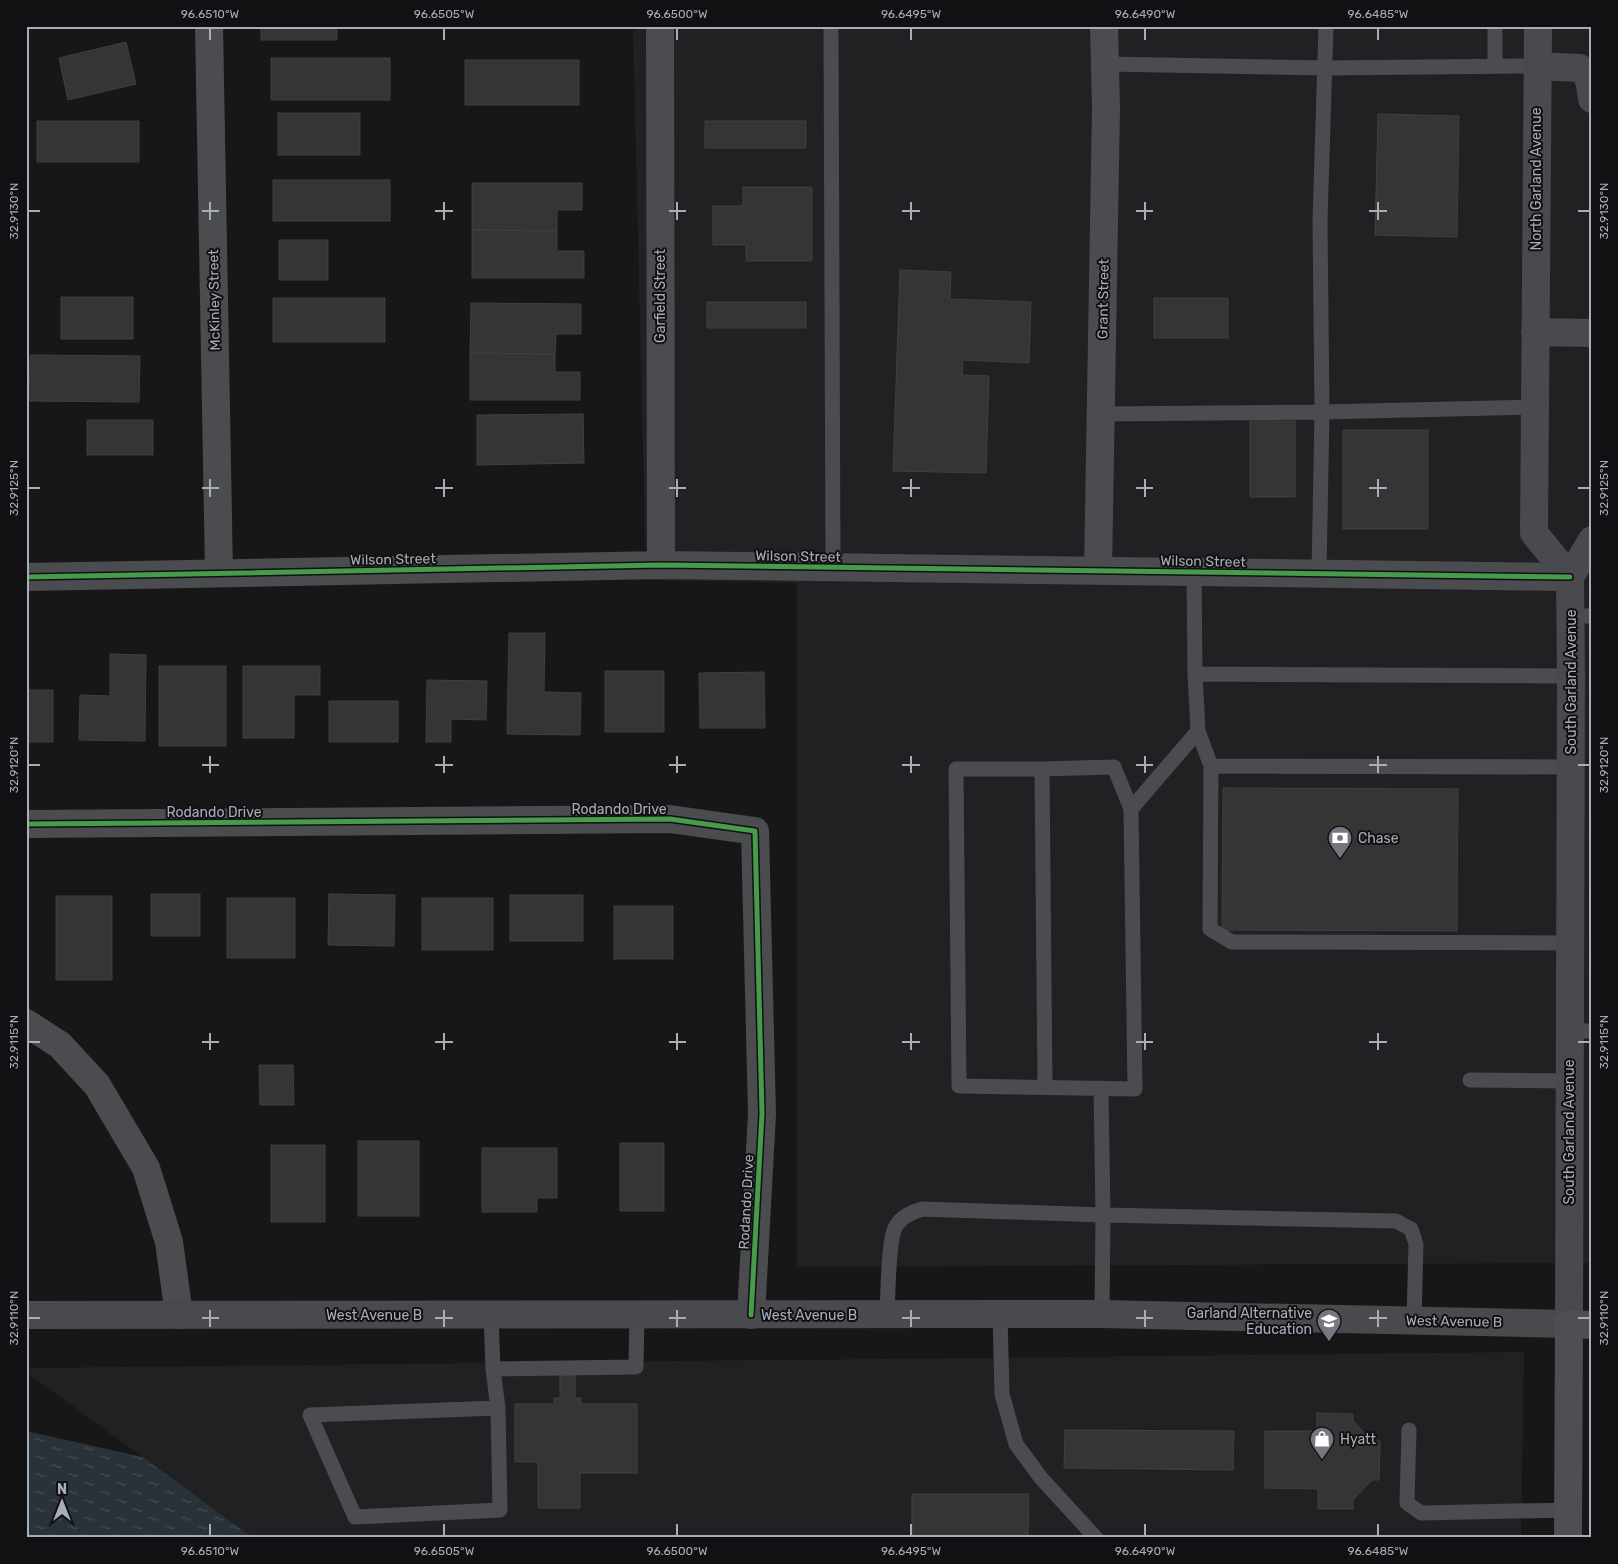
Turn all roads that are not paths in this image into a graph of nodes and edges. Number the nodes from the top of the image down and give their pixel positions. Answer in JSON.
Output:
{"nodes":[{"id":1,"x":209,"y":26,"type":"edge"},
{"id":2,"x":660,"y":26,"type":"edge"},
{"id":3,"x":831,"y":26,"type":"edge"},
{"id":4,"x":1104,"y":26,"type":"edge"},
{"id":5,"x":1326,"y":26,"type":"edge"},
{"id":6,"x":1495,"y":26,"type":"edge"},
{"id":7,"x":1538,"y":26,"type":"edge"},
{"id":8,"x":1105,"y":64,"type":"junction"},
{"id":9,"x":1495,"y":66,"type":"junction"},
{"id":10,"x":1537,"y":66,"type":"junction"},
{"id":11,"x":1325,"y":68,"type":"junction"},
{"id":12,"x":1592,"y":99,"type":"edge"},
{"id":13,"x":1535,"y":332,"type":"junction"},
{"id":14,"x":1592,"y":333,"type":"edge"},
{"id":15,"x":1534,"y":408,"type":"junction"},
{"id":16,"x":1322,"y":412,"type":"junction"},
{"id":17,"x":1101,"y":414,"type":"junction"},
{"id":18,"x":1592,"y":540,"type":"edge"},
{"id":19,"x":661,"y":565,"type":"junction"},
{"id":20,"x":833,"y":568,"type":"junction"},
{"id":21,"x":1098,"y":571,"type":"junction"},
{"id":22,"x":1194,"y":572,"type":"junction"},
{"id":23,"x":219,"y":573,"type":"junction"},
{"id":24,"x":1319,"y":574,"type":"junction"},
{"id":25,"x":26,"y":577,"type":"edge"},
{"id":26,"x":1570,"y":577,"type":"junction"},
{"id":27,"x":1582,"y":616,"type":"edge"},
{"id":28,"x":1195,"y":674,"type":"junction"},
{"id":29,"x":1571,"y":676,"type":"junction"},
{"id":30,"x":1198,"y":731,"type":"junction"},
{"id":31,"x":1211,"y":766,"type":"junction"},
{"id":32,"x":1571,"y":767,"type":"junction"},
{"id":33,"x":1042,"y":768,"type":"junction"},
{"id":34,"x":1130,"y":809,"type":"junction"},
{"id":35,"x":26,"y":824,"type":"edge"},
{"id":36,"x":1570,"y":943,"type":"junction"},
{"id":37,"x":26,"y":1023,"type":"edge"},
{"id":38,"x":1581,"y":1031,"type":"edge"},
{"id":39,"x":1470,"y":1080,"type":"dead end"},
{"id":40,"x":1570,"y":1081,"type":"junction"},
{"id":41,"x":1045,"y":1088,"type":"junction"},
{"id":42,"x":1101,"y":1088,"type":"junction"},
{"id":43,"x":1103,"y":1215,"type":"junction"},
{"id":44,"x":1102,"y":1314,"type":"junction"},
{"id":45,"x":26,"y":1315,"type":"edge"},
{"id":46,"x":179,"y":1315,"type":"junction"},
{"id":47,"x":491,"y":1315,"type":"junction"},
{"id":48,"x":637,"y":1315,"type":"junction"},
{"id":49,"x":751,"y":1315,"type":"junction"},
{"id":50,"x":887,"y":1315,"type":"junction"},
{"id":51,"x":1000,"y":1315,"type":"junction"},
{"id":52,"x":1414,"y":1320,"type":"junction"},
{"id":53,"x":1580,"y":1324,"type":"edge"},
{"id":54,"x":492,"y":1369,"type":"junction"},
{"id":55,"x":498,"y":1408,"type":"junction"},
{"id":56,"x":1409,"y":1430,"type":"dead end"},
{"id":57,"x":1568,"y":1510,"type":"junction"},
{"id":58,"x":1096,"y":1538,"type":"edge"},
{"id":59,"x":1568,"y":1538,"type":"edge"}],
"edges":[{"from":1,"to":23,"type":"street","name":"McKinley Street"},
{"from":2,"to":19,"type":"street","name":"Garfield Street"},
{"from":3,"to":20,"type":"lane"},
{"from":4,"to":8,"type":"street","name":"Grant Street"},
{"from":5,"to":11,"type":"lane"},
{"from":6,"to":9,"type":"lane"},
{"from":7,"to":10,"type":"main road","name":"North Garland Avenue"},
{"from":8,"to":11,"type":"lane"},
{"from":8,"to":17,"type":"street","name":"Grant Street"},
{"from":9,"to":10,"type":"lane"},
{"from":9,"to":11,"type":"lane"},
{"from":10,"to":12,"type":"main road"},
{"from":10,"to":13,"type":"main road","name":"North Garland Avenue"},
{"from":11,"to":16,"type":"lane"},
{"from":13,"to":14,"type":"main road"},
{"from":13,"to":15,"type":"main road"},
{"from":15,"to":16,"type":"lane"},
{"from":15,"to":26,"type":"main road"},
{"from":16,"to":17,"type":"lane"},
{"from":16,"to":24,"type":"lane"},
{"from":17,"to":21,"type":"street","name":"Grant Street"},
{"from":18,"to":26,"type":"main road"},
{"from":19,"to":20,"type":"street","name":"Wilson Street"},
{"from":19,"to":23,"type":"street","name":"Wilson Street"},
{"from":20,"to":21,"type":"street","name":"Wilson Street"},
{"from":21,"to":22,"type":"street","name":"Wilson Street"},
{"from":22,"to":24,"type":"street","name":"Wilson Street"},
{"from":22,"to":28,"type":"lane"},
{"from":23,"to":25,"type":"street","name":"Wilson Street"},
{"from":24,"to":26,"type":"street","name":"Wilson Street"},
{"from":26,"to":27,"type":"main road","name":"South Garland Avenue"},
{"from":27,"to":29,"type":"main road","name":"South Garland Avenue"},
{"from":28,"to":29,"type":"lane"},
{"from":28,"to":30,"type":"lane"},
{"from":29,"to":32,"type":"main road","name":"South Garland Avenue"},
{"from":30,"to":31,"type":"lane"},
{"from":30,"to":34,"type":"lane"},
{"from":31,"to":32,"type":"lane"},
{"from":31,"to":36,"type":"lane"},
{"from":32,"to":36,"type":"main road","name":"South Garland Avenue"},
{"from":33,"to":34,"type":"lane"},
{"from":33,"to":41,"type":"lane"},
{"from":33,"to":41,"type":"lane"},
{"from":34,"to":42,"type":"lane"},
{"from":35,"to":49,"type":"street","name":"Rodando Drive"},
{"from":36,"to":38,"type":"main road","name":"South Garland Avenue"},
{"from":37,"to":46,"type":"street"},
{"from":38,"to":40,"type":"main road","name":"South Garland Avenue"},
{"from":39,"to":40,"type":"lane"},
{"from":40,"to":53,"type":"main road","name":"South Garland Avenue"},
{"from":41,"to":42,"type":"lane"},
{"from":42,"to":43,"type":"lane"},
{"from":43,"to":44,"type":"lane"},
{"from":43,"to":50,"type":"lane"},
{"from":43,"to":52,"type":"lane"},
{"from":44,"to":51,"type":"main road","name":"West Avenue B"},
{"from":44,"to":52,"type":"main road","name":"West Avenue B"},
{"from":45,"to":46,"type":"main road","name":"West Avenue B"},
{"from":46,"to":47,"type":"main road","name":"West Avenue B"},
{"from":47,"to":48,"type":"main road","name":"West Avenue B"},
{"from":47,"to":54,"type":"lane"},
{"from":48,"to":49,"type":"main road","name":"West Avenue B"},
{"from":48,"to":54,"type":"lane"},
{"from":49,"to":50,"type":"main road","name":"West Avenue B"},
{"from":50,"to":51,"type":"main road","name":"West Avenue B"},
{"from":51,"to":58,"type":"lane"},
{"from":52,"to":53,"type":"main road","name":"West Avenue B"},
{"from":53,"to":57,"type":"main road","name":"South Garland Avenue"},
{"from":54,"to":55,"type":"lane"},
{"from":55,"to":55,"type":"lane"},
{"from":56,"to":57,"type":"lane"},
{"from":57,"to":59,"type":"main road","name":"South Garland Avenue"}]}
